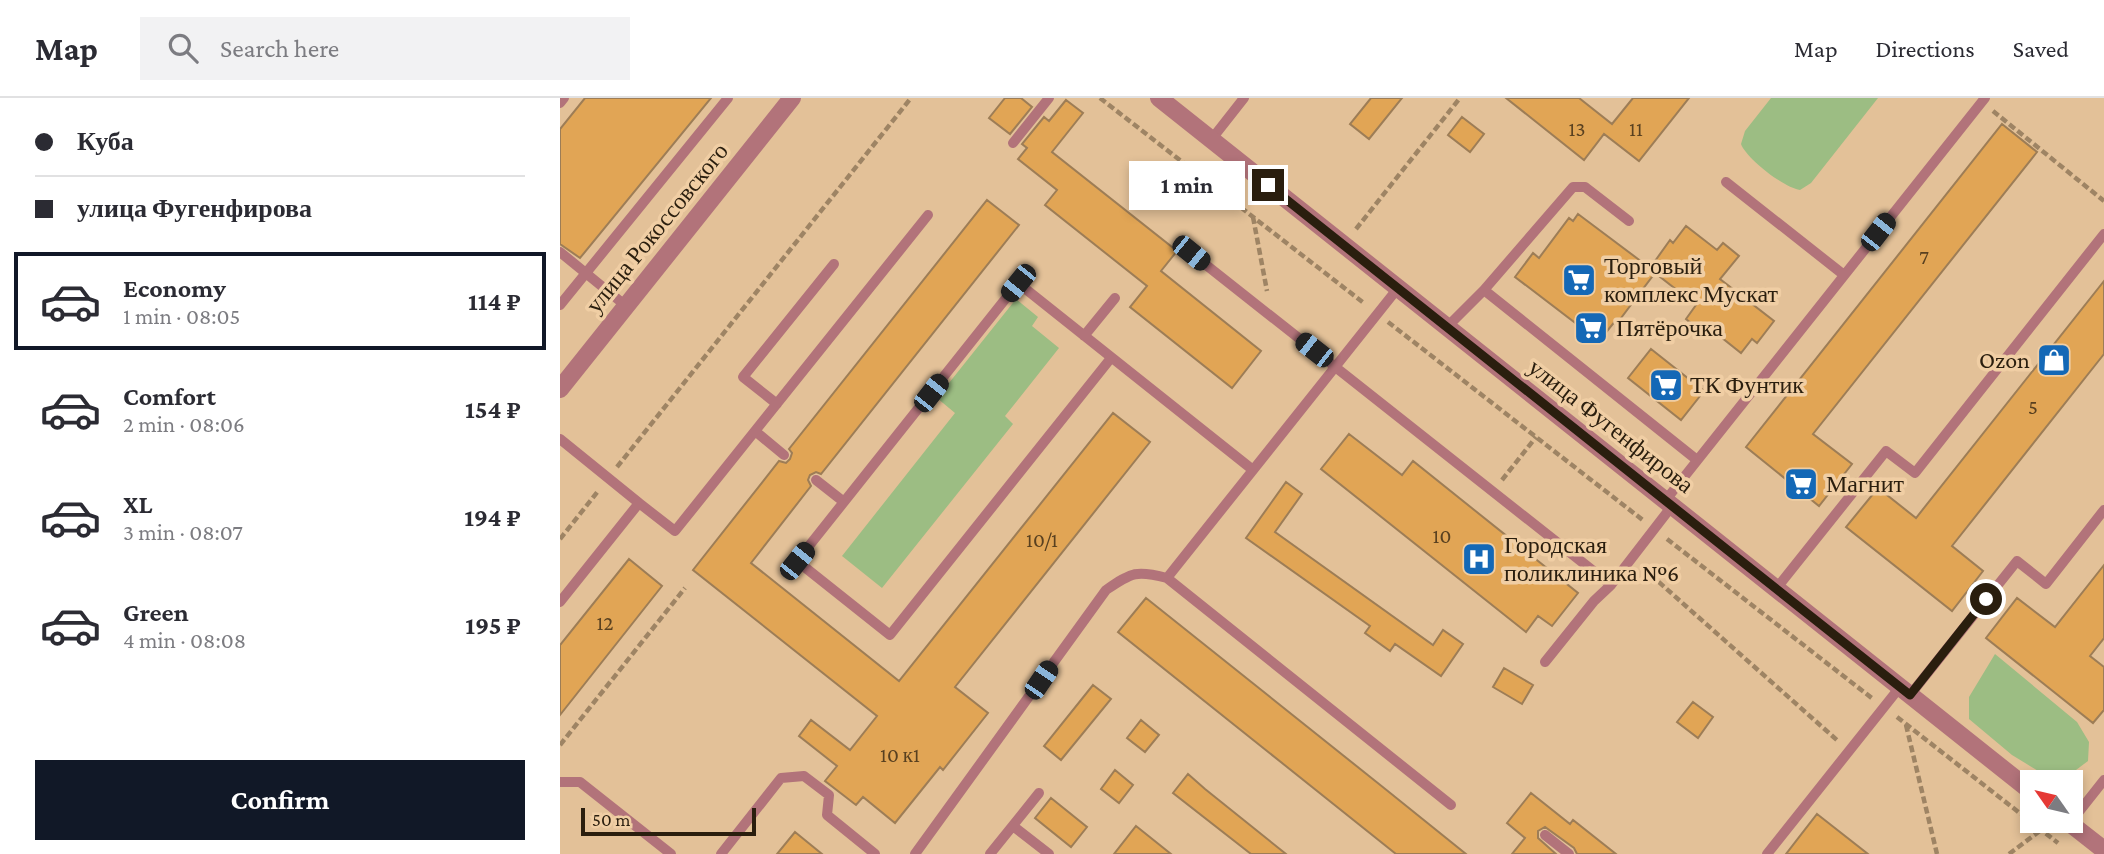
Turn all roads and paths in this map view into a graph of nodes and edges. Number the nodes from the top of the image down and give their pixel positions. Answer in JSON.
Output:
{"nodes":[{"id":1,"x":564,"y":98,"type":"edge"},
{"id":2,"x":727,"y":98,"type":"edge"},
{"id":3,"x":792,"y":98,"type":"edge"},
{"id":4,"x":911,"y":98,"type":"edge"},
{"id":5,"x":1049,"y":98,"type":"edge"},
{"id":6,"x":1100,"y":98,"type":"edge"},
{"id":7,"x":1159,"y":98,"type":"edge"},
{"id":8,"x":1244,"y":98,"type":"edge"},
{"id":9,"x":1460,"y":98,"type":"edge"},
{"id":10,"x":1983,"y":100,"type":"edge"},
{"id":11,"x":560,"y":103,"type":"edge"},
{"id":12,"x":1211,"y":139,"type":"junction"},
{"id":13,"x":1013,"y":143,"type":"dead end"},
{"id":14,"x":1726,"y":182,"type":"dead end"},
{"id":15,"x":2104,"y":201,"type":"edge"},
{"id":16,"x":928,"y":215,"type":"dead end"},
{"id":17,"x":1252,"y":216,"type":"junction"},
{"id":18,"x":1629,"y":221,"type":"dead end"},
{"id":19,"x":1354,"y":232,"type":"dead end"},
{"id":20,"x":2104,"y":234,"type":"edge"},
{"id":21,"x":560,"y":252,"type":"edge"},
{"id":22,"x":1191,"y":253,"type":"dead end"},
{"id":23,"x":834,"y":264,"type":"dead end"},
{"id":24,"x":586,"y":273,"type":"junction"},
{"id":25,"x":1844,"y":275,"type":"junction"},
{"id":26,"x":1398,"y":288,"type":"junction"},
{"id":27,"x":1484,"y":290,"type":"junction"},
{"id":28,"x":1115,"y":298,"type":"dead end"},
{"id":29,"x":560,"y":305,"type":"edge"},
{"id":30,"x":626,"y":306,"type":"junction"},
{"id":31,"x":1378,"y":314,"type":"junction"},
{"id":32,"x":1272,"y":316,"type":"junction"},
{"id":33,"x":1447,"y":327,"type":"junction"},
{"id":34,"x":1084,"y":336,"type":"junction"},
{"id":35,"x":1111,"y":358,"type":"junction"},
{"id":36,"x":1335,"y":367,"type":"junction"},
{"id":37,"x":560,"y":389,"type":"edge"},
{"id":38,"x":777,"y":404,"type":"junction"},
{"id":39,"x":755,"y":431,"type":"junction"},
{"id":40,"x":1536,"y":437,"type":"junction"},
{"id":41,"x":560,"y":439,"type":"edge"},
{"id":42,"x":784,"y":455,"type":"dead end"},
{"id":43,"x":1697,"y":460,"type":"junction"},
{"id":44,"x":1253,"y":470,"type":"junction"},
{"id":45,"x":608,"y":478,"type":"junction"},
{"id":46,"x":816,"y":480,"type":"dead end"},
{"id":47,"x":1493,"y":492,"type":"junction"},
{"id":48,"x":844,"y":502,"type":"junction"},
{"id":49,"x":639,"y":503,"type":"junction"},
{"id":50,"x":1669,"y":503,"type":"junction"},
{"id":51,"x":2104,"y":510,"type":"edge"},
{"id":52,"x":1654,"y":529,"type":"junction"},
{"id":53,"x":560,"y":539,"type":"edge"},
{"id":54,"x":1632,"y":558,"type":"junction"},
{"id":55,"x":1167,"y":578,"type":"junction"},
{"id":56,"x":1611,"y":585,"type":"junction"},
{"id":57,"x":685,"y":588,"type":"dead end"},
{"id":58,"x":1776,"y":589,"type":"junction"},
{"id":59,"x":560,"y":602,"type":"edge"},
{"id":60,"x":1545,"y":662,"type":"dead end"},
{"id":61,"x":1905,"y":691,"type":"junction"},
{"id":62,"x":1884,"y":707,"type":"junction"},
{"id":63,"x":1906,"y":725,"type":"junction"},
{"id":64,"x":560,"y":745,"type":"edge"},
{"id":65,"x":1849,"y":751,"type":"junction"},
{"id":66,"x":2104,"y":780,"type":"edge"},
{"id":67,"x":560,"y":782,"type":"edge"},
{"id":68,"x":2020,"y":782,"type":"edge"},
{"id":69,"x":1039,"y":793,"type":"dead end"},
{"id":70,"x":1451,"y":805,"type":"dead end"},
{"id":71,"x":2083,"y":805,"type":"edge"},
{"id":72,"x":2020,"y":813,"type":"edge"},
{"id":73,"x":1013,"y":826,"type":"junction"},
{"id":74,"x":2038,"y":833,"type":"edge"},
{"id":75,"x":2046,"y":833,"type":"edge"},
{"id":76,"x":2083,"y":833,"type":"edge"},
{"id":77,"x":1545,"y":835,"type":"dead end"},
{"id":78,"x":2062,"y":846,"type":"dead end"},
{"id":79,"x":2104,"y":850,"type":"edge"},
{"id":80,"x":671,"y":854,"type":"edge"},
{"id":81,"x":721,"y":854,"type":"edge"},
{"id":82,"x":875,"y":854,"type":"edge"},
{"id":83,"x":915,"y":854,"type":"edge"},
{"id":84,"x":990,"y":854,"type":"edge"},
{"id":85,"x":1049,"y":854,"type":"edge"},
{"id":86,"x":1569,"y":854,"type":"edge"},
{"id":87,"x":1767,"y":854,"type":"edge"},
{"id":88,"x":1937,"y":854,"type":"edge"},
{"id":89,"x":2009,"y":854,"type":"edge"}],
"edges":[{"from":1,"to":11,"type":"lane"},
{"from":2,"to":24,"type":"lane"},
{"from":3,"to":30,"type":"street","name":"улица Рокоссовского"},
{"from":4,"to":45,"type":"path"},
{"from":5,"to":13,"type":"lane"},
{"from":6,"to":17,"type":"path"},
{"from":7,"to":12,"type":"street","name":"улица Фугенфирова"},
{"from":8,"to":12,"type":"lane"},
{"from":9,"to":19,"type":"path"},
{"from":10,"to":15,"type":"path"},
{"from":10,"to":25,"type":"lane"},
{"from":12,"to":26,"type":"street","name":"улица Фугенфирова"},
{"from":14,"to":25,"type":"lane"},
{"from":16,"to":38,"type":"lane"},
{"from":17,"to":31,"type":"path"},
{"from":17,"to":32,"type":"path"},
{"from":18,"to":27,"type":"lane"},
{"from":20,"to":58,"type":"lane"},
{"from":21,"to":24,"type":"lane"},
{"from":22,"to":32,"type":"lane"},
{"from":23,"to":38,"type":"lane"},
{"from":24,"to":29,"type":"lane"},
{"from":24,"to":30,"type":"lane"},
{"from":25,"to":43,"type":"lane"},
{"from":26,"to":31,"type":"lane"},
{"from":26,"to":33,"type":"street","name":"улица Фугенфирова"},
{"from":27,"to":33,"type":"lane"},
{"from":27,"to":43,"type":"lane"},
{"from":28,"to":34,"type":"lane"},
{"from":30,"to":37,"type":"street","name":"улица Рокоссовского"},
{"from":31,"to":36,"type":"lane"},
{"from":31,"to":40,"type":"path"},
{"from":32,"to":36,"type":"lane"},
{"from":33,"to":50,"type":"street","name":"улица Фугенфирова"},
{"from":34,"to":35,"type":"lane"},
{"from":34,"to":48,"type":"lane"},
{"from":35,"to":44,"type":"lane"},
{"from":35,"to":48,"type":"lane"},
{"from":36,"to":44,"type":"lane"},
{"from":36,"to":47,"type":"lane"},
{"from":38,"to":39,"type":"lane"},
{"from":39,"to":42,"type":"lane"},
{"from":39,"to":49,"type":"lane"},
{"from":40,"to":47,"type":"path"},
{"from":40,"to":52,"type":"path"},
{"from":41,"to":45,"type":"lane"},
{"from":43,"to":50,"type":"lane"},
{"from":44,"to":55,"type":"lane"},
{"from":45,"to":49,"type":"lane"},
{"from":45,"to":53,"type":"path"},
{"from":46,"to":48,"type":"lane"},
{"from":47,"to":56,"type":"lane"},
{"from":49,"to":59,"type":"lane"},
{"from":50,"to":52,"type":"lane"},
{"from":50,"to":58,"type":"street","name":"улица Фугенфирова"},
{"from":51,"to":61,"type":"lane"},
{"from":52,"to":54,"type":"lane"},
{"from":52,"to":62,"type":"path"},
{"from":54,"to":56,"type":"lane"},
{"from":54,"to":65,"type":"path"},
{"from":55,"to":70,"type":"lane"},
{"from":55,"to":83,"type":"lane"},
{"from":56,"to":60,"type":"lane"},
{"from":57,"to":64,"type":"path"},
{"from":58,"to":61,"type":"street","name":"улица Фугенфирова"},
{"from":61,"to":62,"type":"lane"},
{"from":61,"to":63,"type":"path"},
{"from":61,"to":68,"type":"street","name":"улица Фугенфирова"},
{"from":62,"to":63,"type":"path"},
{"from":62,"to":65,"type":"lane"},
{"from":63,"to":72,"type":"path"},
{"from":63,"to":88,"type":"path"},
{"from":65,"to":87,"type":"lane"},
{"from":66,"to":71,"type":"lane"},
{"from":67,"to":80,"type":"lane"},
{"from":69,"to":73,"type":"lane"},
{"from":73,"to":84,"type":"lane"},
{"from":73,"to":85,"type":"lane"},
{"from":74,"to":89,"type":"path"},
{"from":75,"to":78,"type":"path"},
{"from":76,"to":79,"type":"street"},
{"from":77,"to":86,"type":"lane"},
{"from":81,"to":82,"type":"lane"}]}
